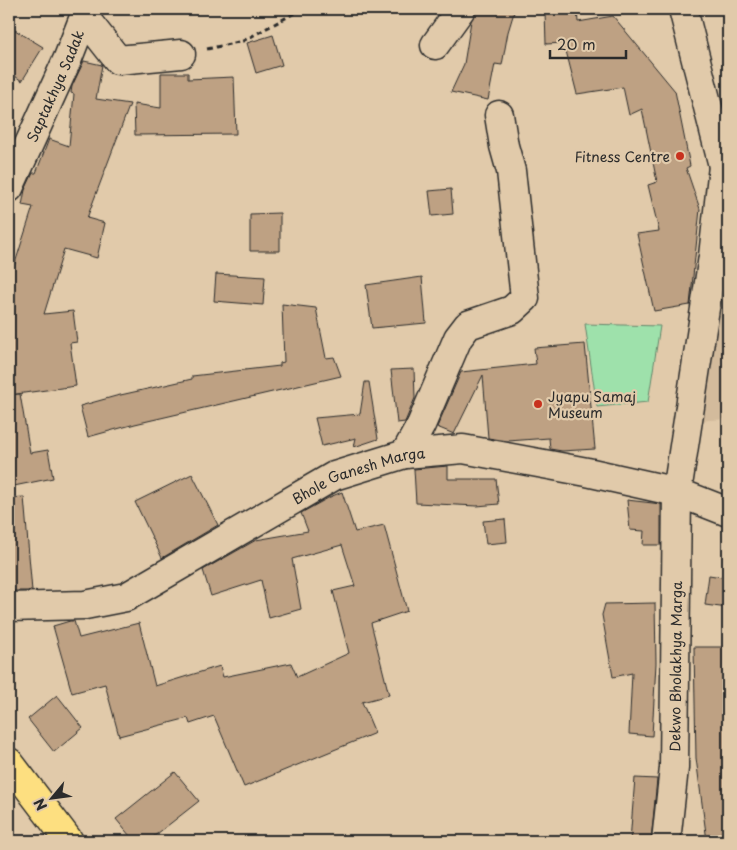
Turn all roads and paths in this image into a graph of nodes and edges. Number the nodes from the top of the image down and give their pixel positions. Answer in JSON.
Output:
{"nodes":[{"id":1,"x":302,"y":9,"type":"edge"},
{"id":2,"x":461,"y":9,"type":"edge"},
{"id":3,"x":683,"y":9,"type":"edge"},
{"id":4,"x":86,"y":13,"type":"edge"},
{"id":5,"x":435,"y":45,"type":"dead end"},
{"id":6,"x":181,"y":54,"type":"joint"},
{"id":7,"x":499,"y":115,"type":"dead end"},
{"id":8,"x":726,"y":170,"type":"edge"},
{"id":9,"x":9,"y":188,"type":"edge"},
{"id":10,"x":405,"y":454,"type":"junction"},
{"id":11,"x":677,"y":492,"type":"junction"},
{"id":12,"x":728,"y":512,"type":"edge"},
{"id":13,"x":9,"y":607,"type":"edge"},
{"id":14,"x":9,"y":762,"type":"edge"},
{"id":15,"x":69,"y":841,"type":"edge"},
{"id":16,"x":666,"y":841,"type":"edge"}],
"edges":[{"from":1,"to":6,"type":"path"},
{"from":2,"to":5,"type":"street"},
{"from":3,"to":8,"type":"street"},
{"from":4,"to":6,"type":"street"},
{"from":4,"to":9,"type":"street","name":"Saptakhya Sadak"},
{"from":7,"to":10,"type":"street"},
{"from":8,"to":11,"type":"street","name":"Dekwo Bholakhya Marga"},
{"from":10,"to":11,"type":"street","name":"Bhole Ganesh Marga"},
{"from":10,"to":13,"type":"street","name":"Bhole Ganesh Marga"},
{"from":11,"to":12,"type":"street","name":"Bhole Ganesh Marga"},
{"from":11,"to":16,"type":"street","name":"Dekwo Bholakhya Marga"},
{"from":14,"to":15,"type":"main road"}]}
